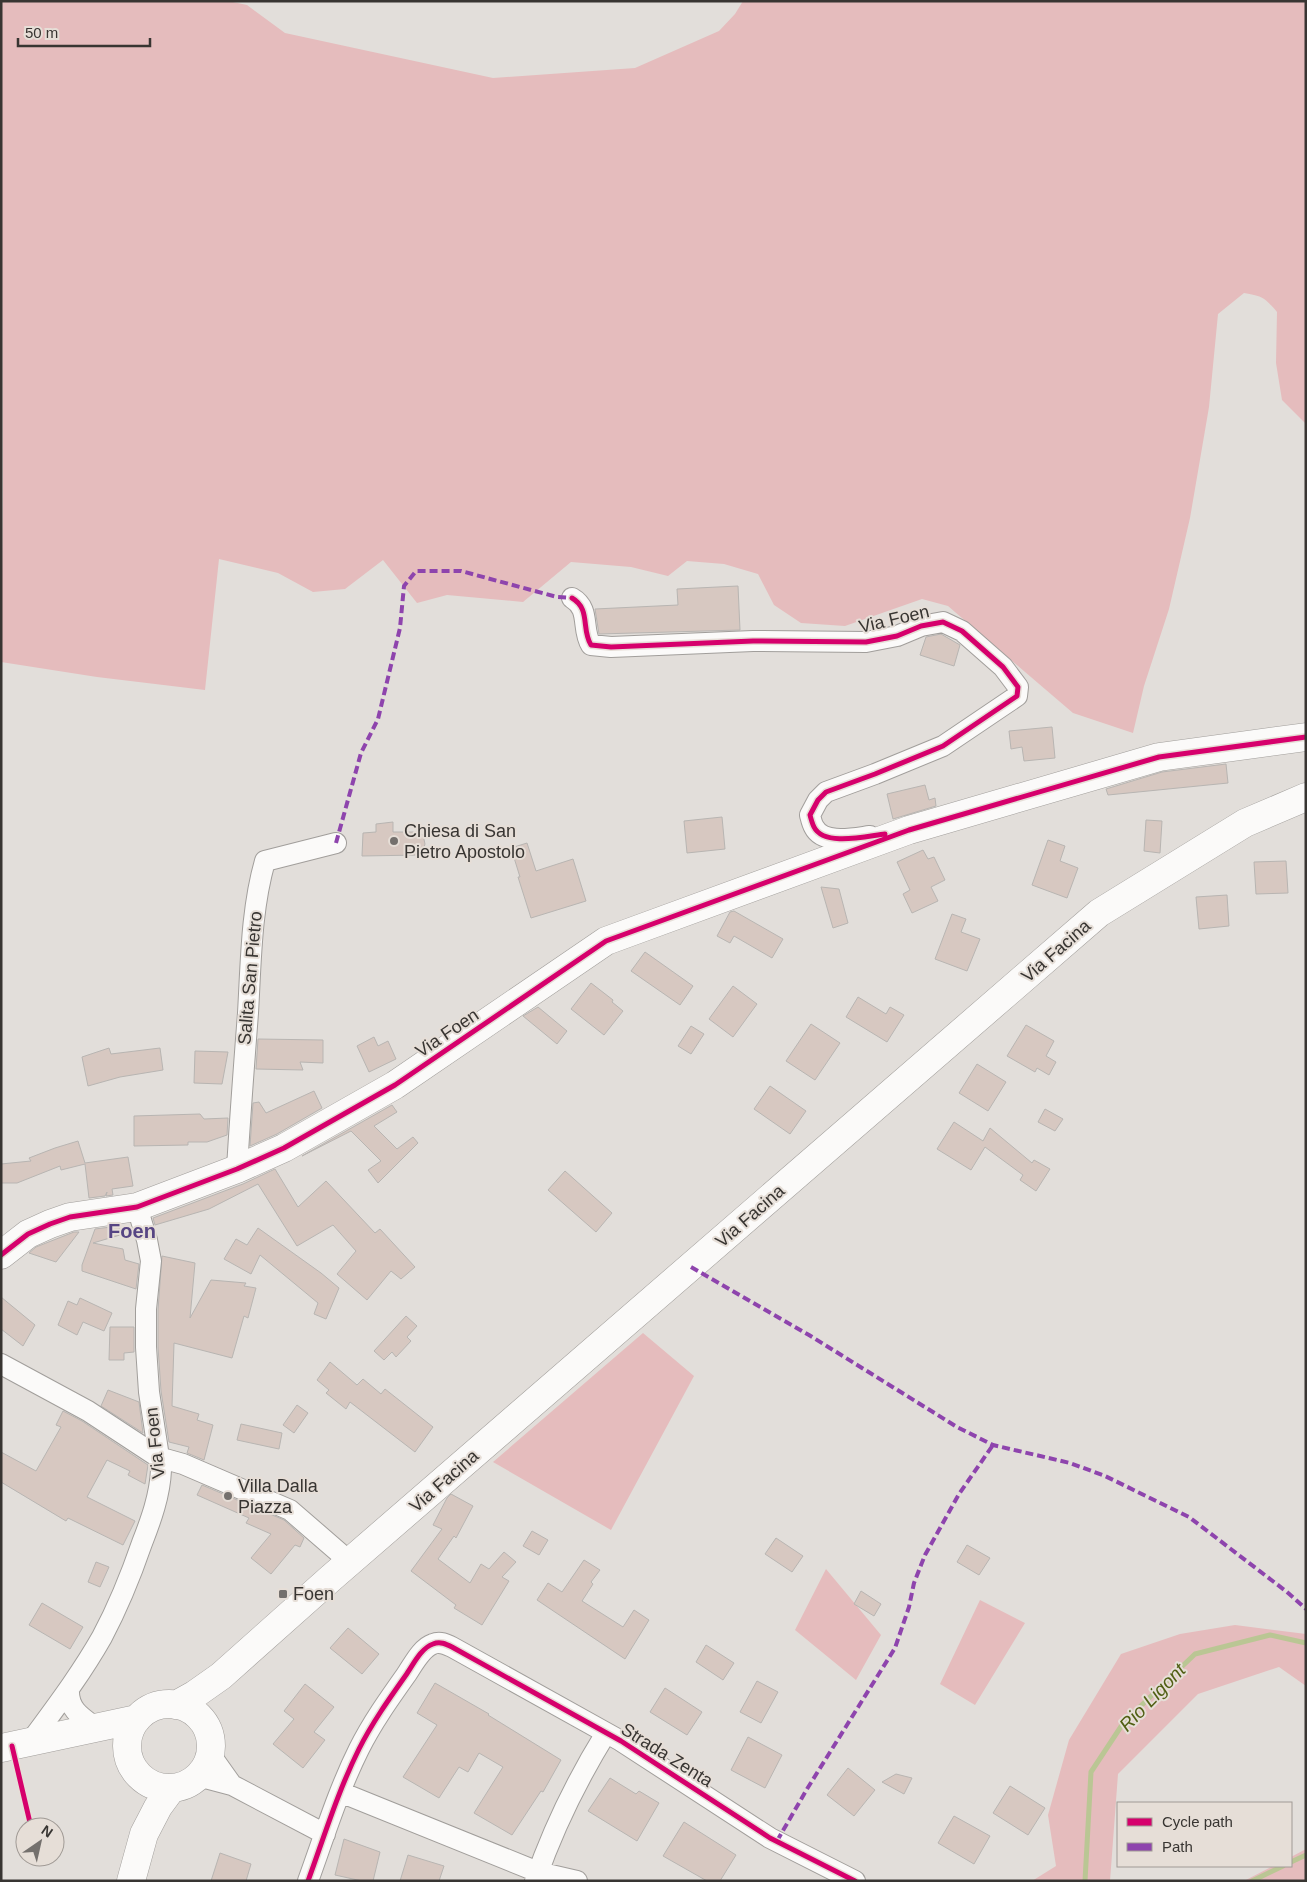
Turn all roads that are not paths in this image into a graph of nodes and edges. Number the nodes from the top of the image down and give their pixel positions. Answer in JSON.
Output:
{"nodes":[{"id":1,"x":572,"y":598,"type":"dead end"},
{"id":2,"x":1306,"y":737,"type":"edge"},
{"id":3,"x":1306,"y":797,"type":"edge"},
{"id":4,"x":909,"y":830,"type":"junction"},
{"id":5,"x":336,"y":843,"type":"dead end"},
{"id":6,"x":237,"y":1169,"type":"junction"},
{"id":7,"x":137,"y":1207,"type":"junction"},
{"id":8,"x":1,"y":1255,"type":"edge"},
{"id":9,"x":1,"y":1364,"type":"edge"},
{"id":10,"x":158,"y":1457,"type":"junction"},
{"id":11,"x":350,"y":1562,"type":"junction"},
{"id":12,"x":222,"y":1676,"type":"junction"},
{"id":13,"x":69,"y":1690,"type":"junction"},
{"id":14,"x":176,"y":1705,"type":"junction"},
{"id":15,"x":136,"y":1719,"type":"junction"},
{"id":16,"x":201,"y":1719,"type":"junction"},
{"id":17,"x":95,"y":1727,"type":"junction"},
{"id":18,"x":606,"y":1733,"type":"junction"},
{"id":19,"x":42,"y":1738,"type":"junction"},
{"id":20,"x":1,"y":1748,"type":"edge"},
{"id":21,"x":128,"y":1753,"type":"junction"},
{"id":22,"x":204,"y":1765,"type":"junction"},
{"id":23,"x":141,"y":1777,"type":"junction"},
{"id":24,"x":172,"y":1788,"type":"junction"},
{"id":25,"x":340,"y":1792,"type":"junction"},
{"id":26,"x":144,"y":1834,"type":"junction"},
{"id":27,"x":325,"y":1834,"type":"junction"},
{"id":28,"x":536,"y":1876,"type":"edge"},
{"id":29,"x":132,"y":1881,"type":"edge"},
{"id":30,"x":308,"y":1881,"type":"edge"},
{"id":31,"x":577,"y":1881,"type":"edge"},
{"id":32,"x":855,"y":1881,"type":"edge"}],
"edges":[{"from":1,"to":4,"type":"street","name":"Via Foen"},
{"from":2,"to":4,"type":"main road","name":"Via Foen"},
{"from":3,"to":11,"type":"main road","name":"Via Facina"},
{"from":4,"to":6,"type":"main road","name":"Via Foen"},
{"from":5,"to":6,"type":"street","name":"Salita San Pietro"},
{"from":6,"to":7,"type":"main road","name":"Via Foen"},
{"from":7,"to":8,"type":"main road","name":"Via Foen"},
{"from":7,"to":10,"type":"street","name":"Via Foen"},
{"from":9,"to":10,"type":"street"},
{"from":10,"to":11,"type":"street"},
{"from":10,"to":13,"type":"street","name":"Via Foen"},
{"from":11,"to":12,"type":"main road","name":"Via Facina"},
{"from":12,"to":14,"type":"main road","name":"Via Facina"},
{"from":12,"to":16,"type":"main road","name":"Via Facina"},
{"from":13,"to":17,"type":"street"},
{"from":13,"to":19,"type":"street","name":"Via Foen"},
{"from":14,"to":15,"type":"main road"},
{"from":14,"to":16,"type":"main road"},
{"from":15,"to":17,"type":"main road"},
{"from":15,"to":21,"type":"main road"},
{"from":16,"to":22,"type":"main road"},
{"from":17,"to":19,"type":"main road"},
{"from":18,"to":25,"type":"street","name":"Strada Zenta"},
{"from":18,"to":28,"type":"street"},
{"from":18,"to":32,"type":"street","name":"Strada Zenta"},
{"from":19,"to":20,"type":"main road"},
{"from":19,"to":21,"type":"main road"},
{"from":21,"to":23,"type":"main road"},
{"from":22,"to":24,"type":"main road"},
{"from":22,"to":27,"type":"street"},
{"from":23,"to":24,"type":"main road"},
{"from":23,"to":26,"type":"main road"},
{"from":24,"to":26,"type":"main road"},
{"from":25,"to":27,"type":"street"},
{"from":25,"to":28,"type":"street"},
{"from":26,"to":29,"type":"main road"},
{"from":27,"to":30,"type":"street"},
{"from":28,"to":31,"type":"street"}]}
